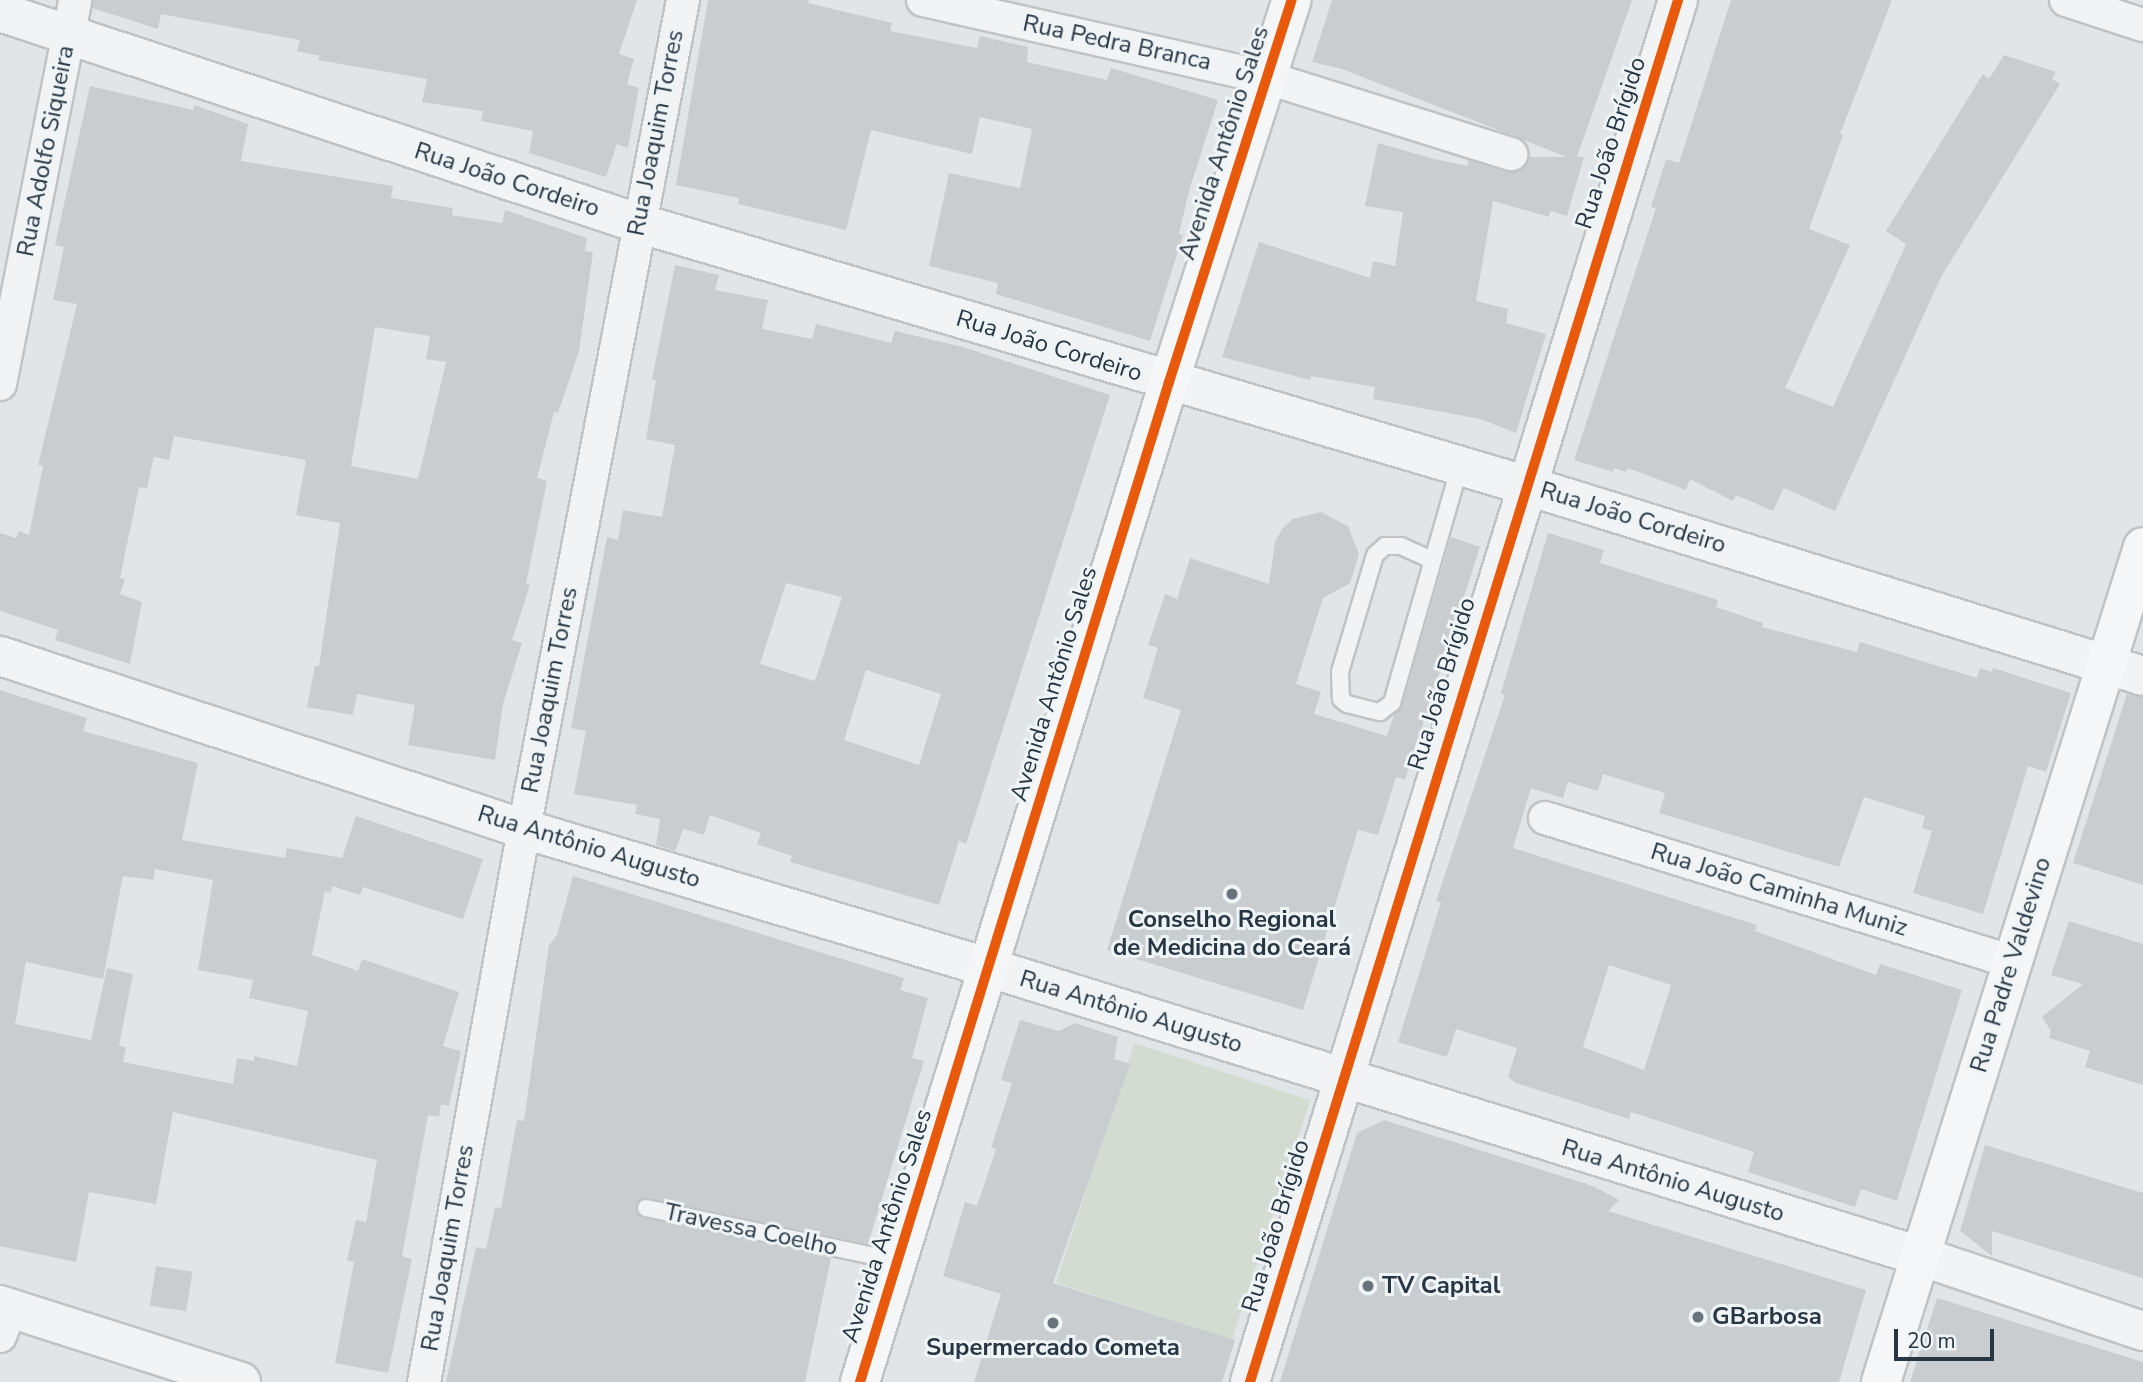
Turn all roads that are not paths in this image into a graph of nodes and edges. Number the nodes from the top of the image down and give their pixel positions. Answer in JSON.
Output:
{"nodes":[{"id":1,"x":683,"y":0,"type":"edge"},
{"id":2,"x":923,"y":0,"type":"edge"},
{"id":3,"x":1292,"y":0,"type":"edge"},
{"id":4,"x":1678,"y":0,"type":"edge"},
{"id":5,"x":2066,"y":0,"type":"edge"},
{"id":6,"x":0,"y":12,"type":"edge"},
{"id":7,"x":72,"y":18,"type":"edge"},
{"id":8,"x":2143,"y":25,"type":"edge"},
{"id":9,"x":1268,"y":78,"type":"junction"},
{"id":10,"x":1511,"y":154,"type":"dead end"},
{"id":11,"x":638,"y":223,"type":"junction"},
{"id":12,"x":1169,"y":382,"type":"junction"},
{"id":13,"x":0,"y":384,"type":"edge"},
{"id":14,"x":1460,"y":466,"type":"junction"},
{"id":15,"x":1525,"y":485,"type":"junction"},
{"id":16,"x":2143,"y":547,"type":"edge"},
{"id":17,"x":1432,"y":560,"type":"junction"},
{"id":18,"x":0,"y":656,"type":"edge"},
{"id":19,"x":2106,"y":665,"type":"junction"},
{"id":20,"x":2143,"y":676,"type":"edge"},
{"id":21,"x":1545,"y":818,"type":"dead end"},
{"id":22,"x":524,"y":829,"type":"junction"},
{"id":23,"x":2013,"y":962,"type":"junction"},
{"id":24,"x":990,"y":968,"type":"junction"},
{"id":25,"x":1343,"y":1079,"type":"junction"},
{"id":26,"x":646,"y":1208,"type":"dead end"},
{"id":27,"x":1920,"y":1256,"type":"junction"},
{"id":28,"x":897,"y":1261,"type":"junction"},
{"id":29,"x":4,"y":1317,"type":"edge"},
{"id":30,"x":2143,"y":1331,"type":"edge"},
{"id":31,"x":242,"y":1382,"type":"edge"},
{"id":32,"x":424,"y":1382,"type":"edge"},
{"id":33,"x":860,"y":1382,"type":"edge"},
{"id":34,"x":1250,"y":1382,"type":"edge"},
{"id":35,"x":1881,"y":1382,"type":"edge"}],
"edges":[{"from":1,"to":11,"type":"street","name":"Rua Joaquim Torres"},
{"from":2,"to":9,"type":"street","name":"Rua Pedra Branca"},
{"from":3,"to":9,"type":"main road","name":"Avenida Antônio Sales"},
{"from":4,"to":15,"type":"street","name":"Rua João Brígido"},
{"from":5,"to":8,"type":"street"},
{"from":6,"to":7,"type":"street","name":"Rua João Cordeiro"},
{"from":7,"to":11,"type":"street","name":"Rua João Cordeiro"},
{"from":7,"to":13,"type":"street","name":"Rua Adolfo Siqueira"},
{"from":9,"to":10,"type":"street","name":"Rua Pedra Branca"},
{"from":9,"to":12,"type":"main road","name":"Avenida Antônio Sales"},
{"from":11,"to":12,"type":"street","name":"Rua João Cordeiro"},
{"from":11,"to":22,"type":"street","name":"Rua Joaquim Torres"},
{"from":12,"to":14,"type":"street","name":"Rua João Cordeiro"},
{"from":12,"to":24,"type":"main road","name":"Avenida Antônio Sales"},
{"from":14,"to":15,"type":"street","name":"Rua João Cordeiro"},
{"from":14,"to":17,"type":"lane"},
{"from":15,"to":19,"type":"street","name":"Rua João Cordeiro"},
{"from":15,"to":25,"type":"street","name":"Rua João Brígido"},
{"from":16,"to":19,"type":"main road","name":"Rua Padre Valdevino"},
{"from":17,"to":17,"type":"lane"},
{"from":18,"to":22,"type":"street","name":"Rua Antônio Augusto"},
{"from":19,"to":20,"type":"street","name":"Rua João Cordeiro"},
{"from":19,"to":23,"type":"main road","name":"Rua Padre Valdevino"},
{"from":21,"to":23,"type":"street","name":"Rua João Caminha Muniz"},
{"from":22,"to":24,"type":"street","name":"Rua Antônio Augusto"},
{"from":22,"to":32,"type":"street","name":"Rua Joaquim Torres"},
{"from":23,"to":27,"type":"main road","name":"Rua Padre Valdevino"},
{"from":24,"to":25,"type":"street","name":"Rua Antônio Augusto"},
{"from":24,"to":28,"type":"main road","name":"Avenida Antônio Sales"},
{"from":25,"to":27,"type":"street","name":"Rua Antônio Augusto"},
{"from":25,"to":34,"type":"street","name":"Rua João Brígido"},
{"from":26,"to":28,"type":"lane","name":"Travessa Coelho"},
{"from":27,"to":30,"type":"street","name":"Rua Antônio Augusto"},
{"from":27,"to":35,"type":"main road","name":"Rua Padre Valdevino"},
{"from":28,"to":33,"type":"main road","name":"Avenida Antônio Sales"},
{"from":29,"to":31,"type":"street"}]}
